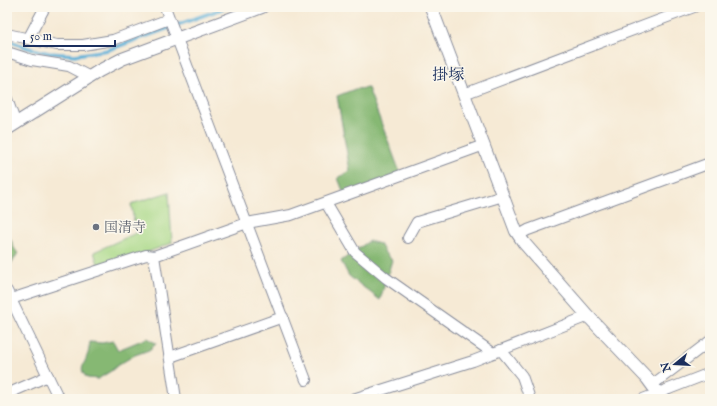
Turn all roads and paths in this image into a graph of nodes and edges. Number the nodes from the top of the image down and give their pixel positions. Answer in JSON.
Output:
{"nodes":[{"id":1,"x":44,"y":7,"type":"edge"},
{"id":2,"x":165,"y":7,"type":"edge"},
{"id":3,"x":262,"y":7,"type":"edge"},
{"id":4,"x":431,"y":7,"type":"edge"},
{"id":5,"x":694,"y":7,"type":"edge"},
{"id":6,"x":169,"y":19,"type":"junction"},
{"id":7,"x":7,"y":34,"type":"edge"},
{"id":8,"x":28,"y":39,"type":"junction"},
{"id":9,"x":176,"y":39,"type":"junction"},
{"id":10,"x":7,"y":52,"type":"edge"},
{"id":11,"x":90,"y":77,"type":"junction"},
{"id":12,"x":464,"y":94,"type":"junction"},
{"id":13,"x":7,"y":99,"type":"edge"},
{"id":14,"x":11,"y":127,"type":"edge"},
{"id":15,"x":484,"y":145,"type":"junction"},
{"id":16,"x":710,"y":163,"type":"edge"},
{"id":17,"x":503,"y":196,"type":"junction"},
{"id":18,"x":326,"y":203,"type":"junction"},
{"id":19,"x":248,"y":223,"type":"junction"},
{"id":20,"x":519,"y":235,"type":"junction"},
{"id":21,"x":408,"y":238,"type":"dead end"},
{"id":22,"x":154,"y":256,"type":"junction"},
{"id":23,"x":9,"y":295,"type":"edge"},
{"id":24,"x":588,"y":316,"type":"junction"},
{"id":25,"x":283,"y":318,"type":"junction"},
{"id":26,"x":710,"y":341,"type":"edge"},
{"id":27,"x":497,"y":352,"type":"junction"},
{"id":28,"x":170,"y":357,"type":"junction"},
{"id":29,"x":710,"y":373,"type":"edge"},
{"id":30,"x":48,"y":376,"type":"junction"},
{"id":31,"x":306,"y":380,"type":"dead end"},
{"id":32,"x":657,"y":392,"type":"edge"},
{"id":33,"x":7,"y":394,"type":"edge"},
{"id":34,"x":59,"y":399,"type":"edge"},
{"id":35,"x":176,"y":399,"type":"edge"},
{"id":36,"x":353,"y":399,"type":"edge"},
{"id":37,"x":530,"y":399,"type":"edge"},
{"id":38,"x":643,"y":399,"type":"edge"}],
"edges":[{"from":1,"to":8,"type":"street"},
{"from":2,"to":6,"type":"street"},
{"from":3,"to":9,"type":"street"},
{"from":4,"to":12,"type":"street"},
{"from":5,"to":12,"type":"street"},
{"from":6,"to":8,"type":"street"},
{"from":6,"to":9,"type":"street"},
{"from":7,"to":8,"type":"street"},
{"from":9,"to":11,"type":"street"},
{"from":9,"to":19,"type":"street"},
{"from":10,"to":11,"type":"street"},
{"from":11,"to":14,"type":"street"},
{"from":12,"to":15,"type":"street"},
{"from":13,"to":14,"type":"street"},
{"from":15,"to":17,"type":"street"},
{"from":15,"to":18,"type":"street"},
{"from":16,"to":20,"type":"street"},
{"from":17,"to":20,"type":"street"},
{"from":17,"to":21,"type":"street"},
{"from":18,"to":19,"type":"street"},
{"from":18,"to":27,"type":"street"},
{"from":19,"to":22,"type":"street"},
{"from":19,"to":25,"type":"street"},
{"from":20,"to":24,"type":"street"},
{"from":22,"to":23,"type":"street"},
{"from":22,"to":28,"type":"street"},
{"from":23,"to":30,"type":"street"},
{"from":24,"to":27,"type":"street"},
{"from":24,"to":32,"type":"street"},
{"from":25,"to":28,"type":"street"},
{"from":25,"to":31,"type":"street"},
{"from":26,"to":32,"type":"street"},
{"from":27,"to":36,"type":"street"},
{"from":27,"to":37,"type":"street"},
{"from":28,"to":35,"type":"street"},
{"from":29,"to":32,"type":"street"},
{"from":30,"to":33,"type":"street"},
{"from":30,"to":34,"type":"street"},
{"from":32,"to":38,"type":"street"}]}
